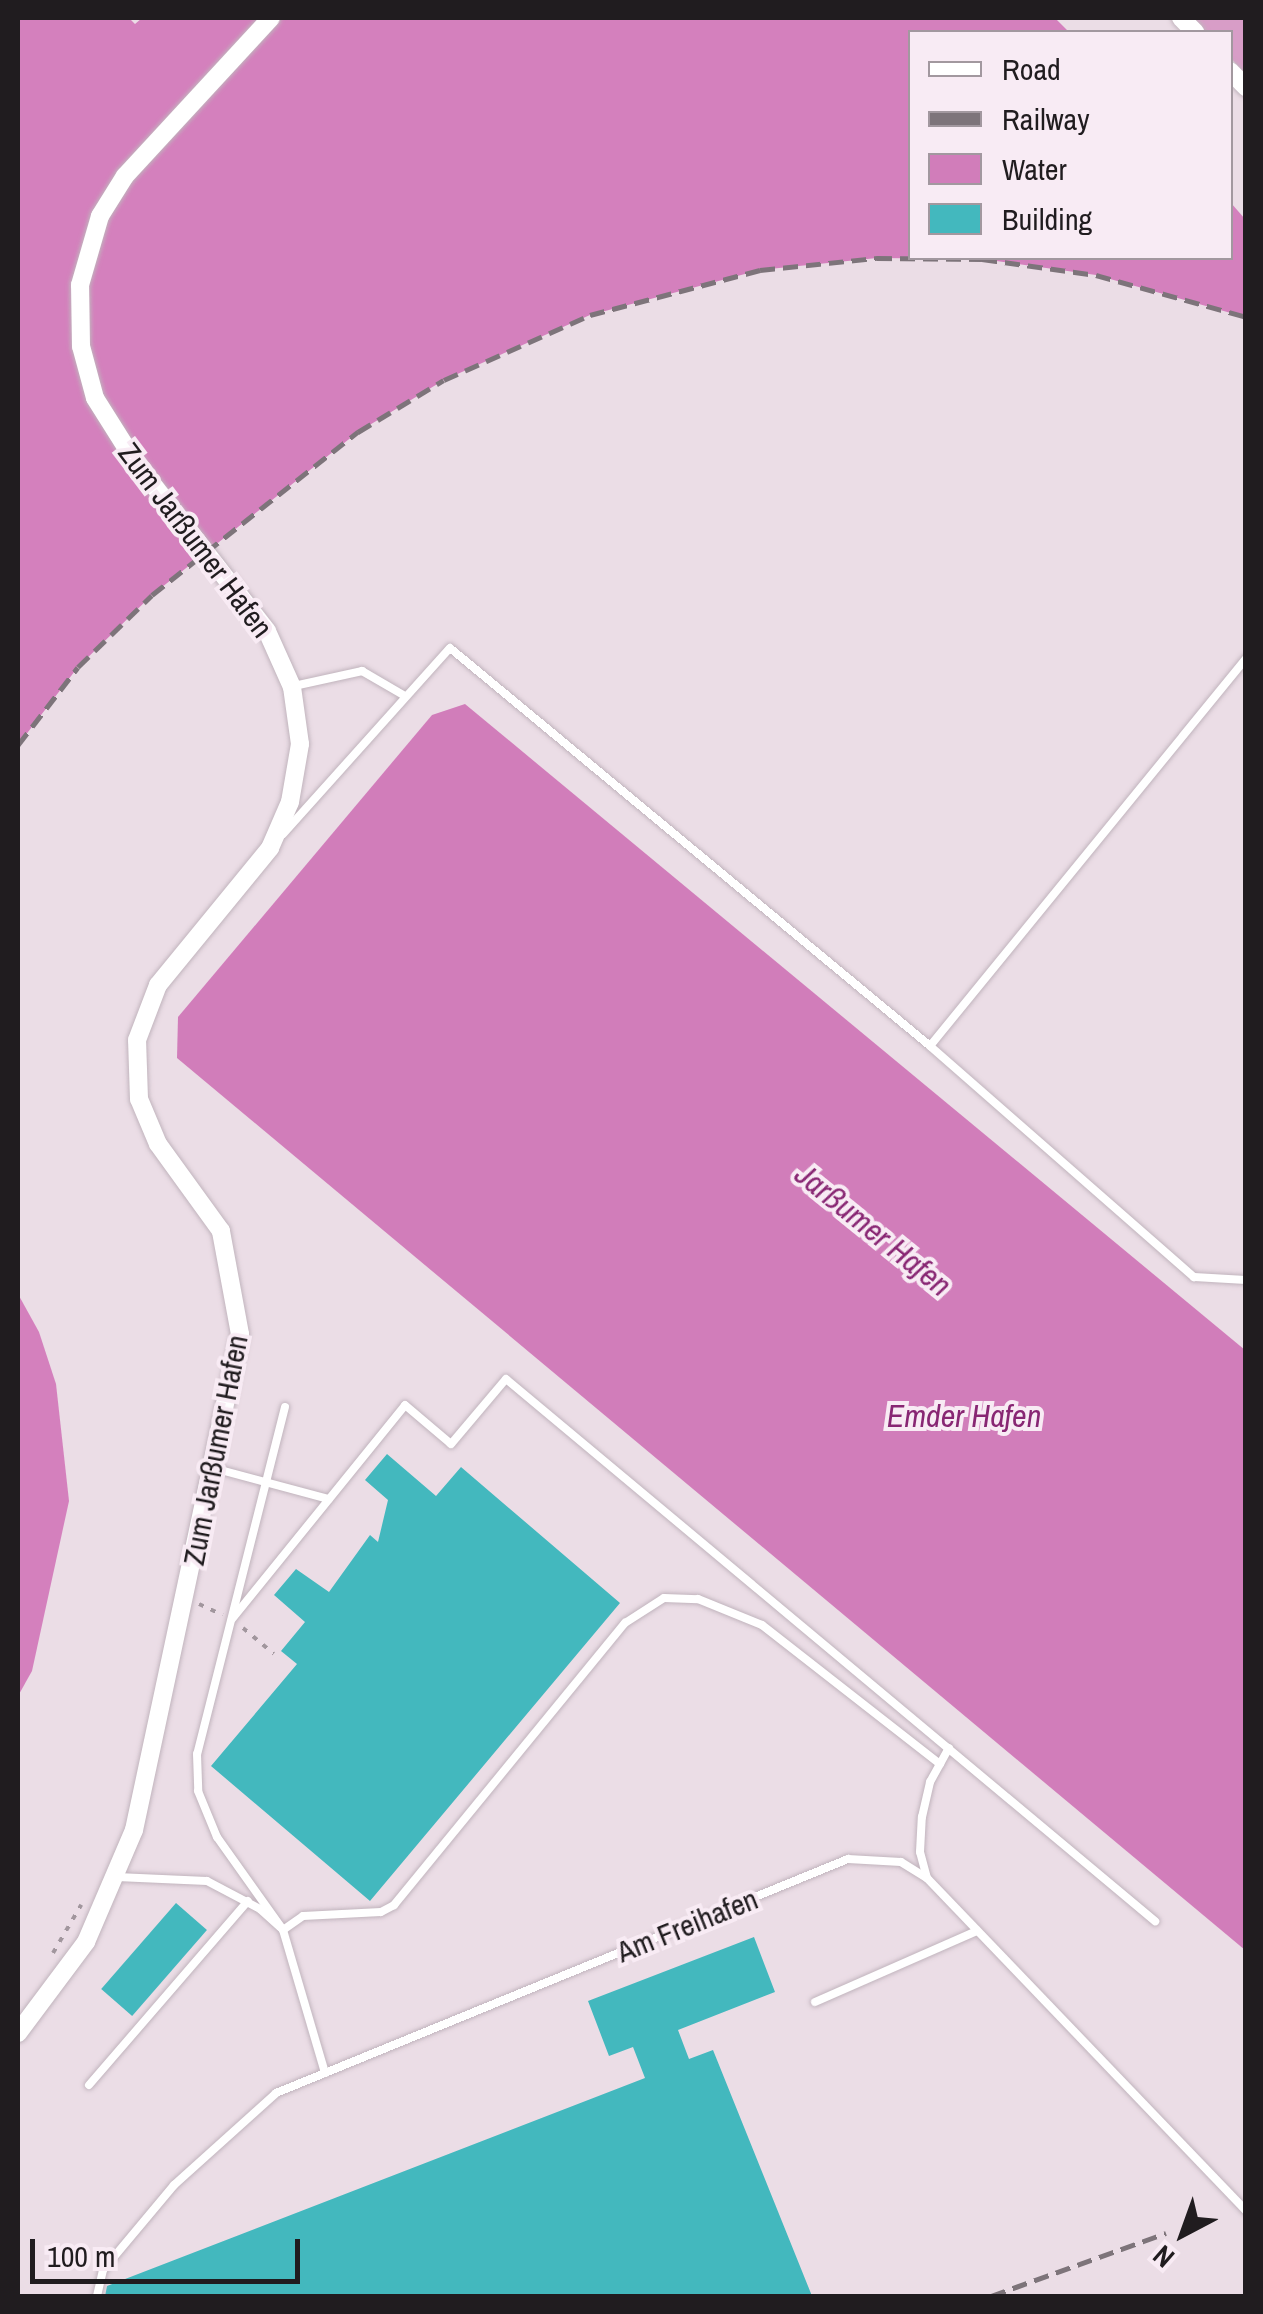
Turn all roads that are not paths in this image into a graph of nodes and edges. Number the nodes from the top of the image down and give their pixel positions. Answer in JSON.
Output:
{"nodes":[{"id":1,"x":271,"y":18,"type":"edge"},
{"id":2,"x":1246,"y":659,"type":"edge"},
{"id":3,"x":292,"y":687,"type":"junction"},
{"id":4,"x":405,"y":696,"type":"junction"},
{"id":5,"x":270,"y":848,"type":"junction"},
{"id":6,"x":930,"y":1046,"type":"junction"},
{"id":7,"x":1246,"y":1280,"type":"edge"},
{"id":8,"x":285,"y":1407,"type":"dead end"},
{"id":9,"x":213,"y":1468,"type":"junction"},
{"id":10,"x":266,"y":1482,"type":"junction"},
{"id":11,"x":329,"y":1499,"type":"junction"},
{"id":12,"x":232,"y":1618,"type":"junction"},
{"id":13,"x":949,"y":1748,"type":"junction"},
{"id":14,"x":940,"y":1764,"type":"junction"},
{"id":15,"x":116,"y":1877,"type":"junction"},
{"id":16,"x":927,"y":1878,"type":"junction"},
{"id":17,"x":248,"y":1901,"type":"junction"},
{"id":18,"x":1155,"y":1921,"type":"dead end"},
{"id":19,"x":283,"y":1930,"type":"junction"},
{"id":20,"x":977,"y":1930,"type":"junction"},
{"id":21,"x":815,"y":2002,"type":"dead end"},
{"id":22,"x":18,"y":2033,"type":"edge"},
{"id":23,"x":325,"y":2073,"type":"junction"},
{"id":24,"x":88,"y":2084,"type":"dead end"},
{"id":25,"x":1246,"y":2211,"type":"edge"},
{"id":26,"x":97,"y":2296,"type":"edge"}],
"edges":[{"from":1,"to":3,"type":"street","name":"Zum Jarßumer Hafen"},
{"from":2,"to":6,"type":"lane"},
{"from":3,"to":4,"type":"lane"},
{"from":3,"to":5,"type":"street","name":"Zum Jarßumer Hafen"},
{"from":4,"to":5,"type":"lane"},
{"from":4,"to":6,"type":"lane"},
{"from":5,"to":9,"type":"street","name":"Zum Jarßumer Hafen"},
{"from":6,"to":7,"type":"lane"},
{"from":8,"to":10,"type":"lane"},
{"from":9,"to":10,"type":"lane"},
{"from":9,"to":15,"type":"street","name":"Zum Jarßumer Hafen"},
{"from":10,"to":11,"type":"lane"},
{"from":10,"to":12,"type":"lane"},
{"from":11,"to":12,"type":"lane"},
{"from":11,"to":13,"type":"lane"},
{"from":12,"to":19,"type":"lane"},
{"from":13,"to":14,"type":"lane"},
{"from":13,"to":18,"type":"lane"},
{"from":14,"to":16,"type":"lane"},
{"from":14,"to":19,"type":"lane"},
{"from":15,"to":17,"type":"lane"},
{"from":15,"to":22,"type":"street","name":"Zum Jarßumer Hafen"},
{"from":16,"to":20,"type":"lane","name":"Am Freihafen"},
{"from":16,"to":23,"type":"lane","name":"Am Freihafen"},
{"from":17,"to":19,"type":"lane"},
{"from":17,"to":24,"type":"lane"},
{"from":19,"to":23,"type":"lane"},
{"from":20,"to":21,"type":"lane"},
{"from":20,"to":25,"type":"lane","name":"Am Freihafen"},
{"from":23,"to":26,"type":"lane","name":"Am Freihafen"}]}
